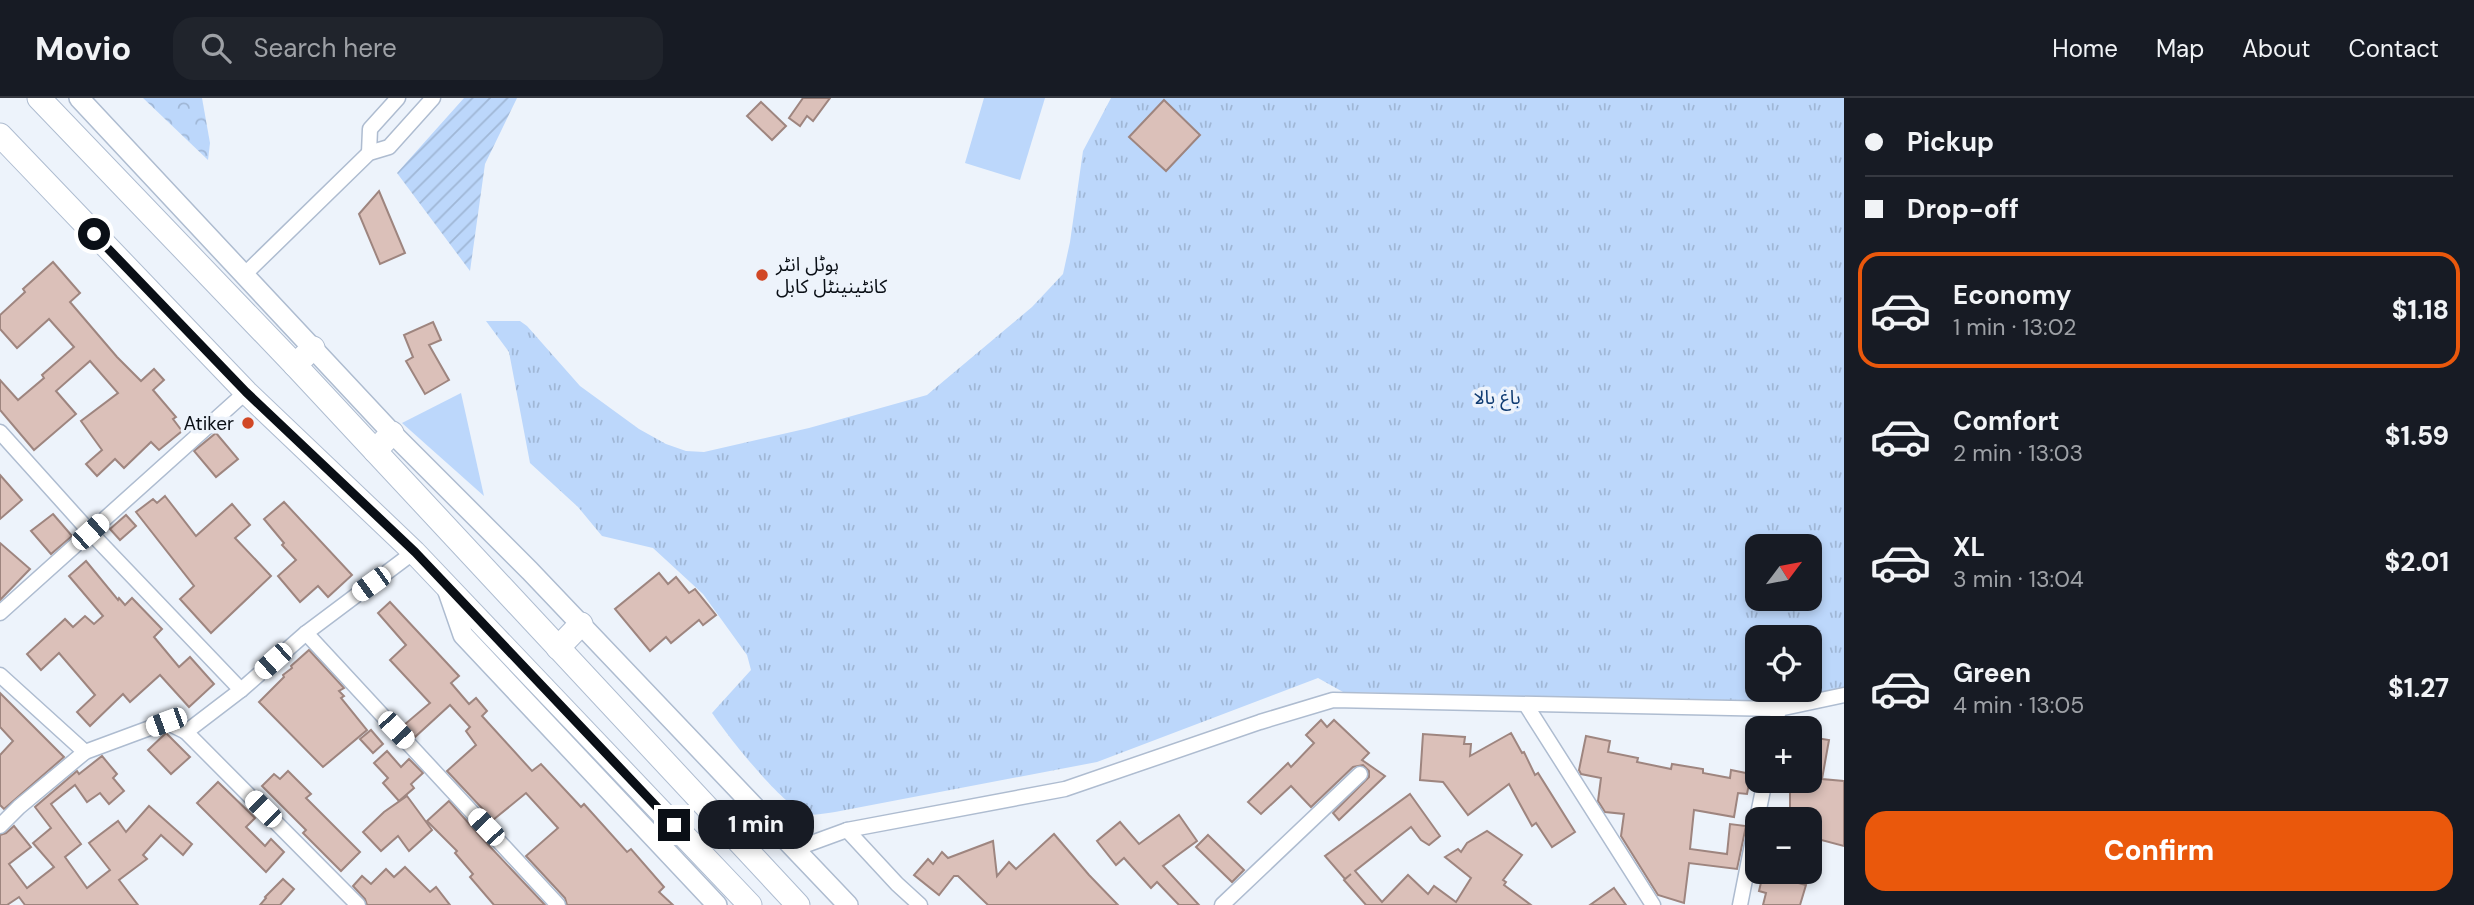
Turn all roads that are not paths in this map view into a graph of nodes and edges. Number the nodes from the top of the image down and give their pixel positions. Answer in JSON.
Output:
{"nodes":[{"id":1,"x":38,"y":98,"type":"edge"},
{"id":2,"x":79,"y":98,"type":"edge"},
{"id":3,"x":398,"y":98,"type":"edge"},
{"id":4,"x":433,"y":98,"type":"edge"},
{"id":5,"x":0,"y":135,"type":"edge"},
{"id":6,"x":369,"y":153,"type":"junction"},
{"id":7,"x":246,"y":274,"type":"junction"},
{"id":8,"x":313,"y":348,"type":"junction"},
{"id":9,"x":295,"y":365,"type":"junction"},
{"id":10,"x":246,"y":392,"type":"junction"},
{"id":11,"x":0,"y":432,"type":"edge"},
{"id":12,"x":393,"y":433,"type":"junction"},
{"id":13,"x":375,"y":452,"type":"junction"},
{"id":14,"x":90,"y":532,"type":"junction"},
{"id":15,"x":415,"y":552,"type":"junction"},
{"id":16,"x":445,"y":585,"type":"junction"},
{"id":17,"x":0,"y":612,"type":"edge"},
{"id":18,"x":581,"y":624,"type":"junction"},
{"id":19,"x":306,"y":633,"type":"junction"},
{"id":20,"x":558,"y":648,"type":"junction"},
{"id":21,"x":0,"y":675,"type":"edge"},
{"id":22,"x":241,"y":690,"type":"junction"},
{"id":23,"x":1844,"y":695,"type":"edge"},
{"id":24,"x":1527,"y":705,"type":"junction"},
{"id":25,"x":1779,"y":709,"type":"junction"},
{"id":26,"x":1778,"y":716,"type":"edge"},
{"id":27,"x":186,"y":733,"type":"junction"},
{"id":28,"x":85,"y":752,"type":"junction"},
{"id":29,"x":1360,"y":774,"type":"dead end"},
{"id":30,"x":0,"y":826,"type":"edge"},
{"id":31,"x":847,"y":830,"type":"junction"},
{"id":32,"x":795,"y":849,"type":"junction"},
{"id":33,"x":1745,"y":880,"type":"edge"},
{"id":34,"x":358,"y":905,"type":"edge"},
{"id":35,"x":558,"y":905,"type":"edge"},
{"id":36,"x":717,"y":905,"type":"edge"},
{"id":37,"x":750,"y":905,"type":"edge"},
{"id":38,"x":798,"y":905,"type":"edge"},
{"id":39,"x":848,"y":905,"type":"edge"},
{"id":40,"x":920,"y":905,"type":"edge"},
{"id":41,"x":1222,"y":905,"type":"edge"},
{"id":42,"x":1653,"y":905,"type":"edge"},
{"id":43,"x":1740,"y":905,"type":"edge"}],
"edges":[{"from":1,"to":9,"type":"main road"},
{"from":2,"to":7,"type":"street"},
{"from":3,"to":6,"type":"street"},
{"from":4,"to":6,"type":"street"},
{"from":5,"to":10,"type":"main road"},
{"from":6,"to":7,"type":"street"},
{"from":7,"to":8,"type":"street"},
{"from":8,"to":9,"type":"main road"},
{"from":8,"to":12,"type":"street"},
{"from":9,"to":13,"type":"main road"},
{"from":10,"to":14,"type":"street"},
{"from":10,"to":15,"type":"main road"},
{"from":11,"to":14,"type":"street"},
{"from":12,"to":13,"type":"main road"},
{"from":12,"to":18,"type":"street"},
{"from":13,"to":20,"type":"main road"},
{"from":14,"to":17,"type":"street"},
{"from":14,"to":22,"type":"street"},
{"from":15,"to":16,"type":"main road"},
{"from":15,"to":19,"type":"street"},
{"from":16,"to":36,"type":"street"},
{"from":16,"to":37,"type":"main road"},
{"from":18,"to":20,"type":"main road"},
{"from":18,"to":32,"type":"street"},
{"from":19,"to":22,"type":"street"},
{"from":19,"to":35,"type":"street"},
{"from":20,"to":38,"type":"main road"},
{"from":21,"to":28,"type":"street"},
{"from":22,"to":27,"type":"street"},
{"from":23,"to":25,"type":"street"},
{"from":24,"to":25,"type":"street"},
{"from":24,"to":31,"type":"street"},
{"from":24,"to":42,"type":"street"},
{"from":25,"to":26,"type":"street"},
{"from":27,"to":28,"type":"street"},
{"from":27,"to":34,"type":"street"},
{"from":28,"to":30,"type":"street"},
{"from":29,"to":41,"type":"street"},
{"from":31,"to":32,"type":"street"},
{"from":31,"to":40,"type":"street"},
{"from":32,"to":39,"type":"street"},
{"from":33,"to":43,"type":"street"}]}
